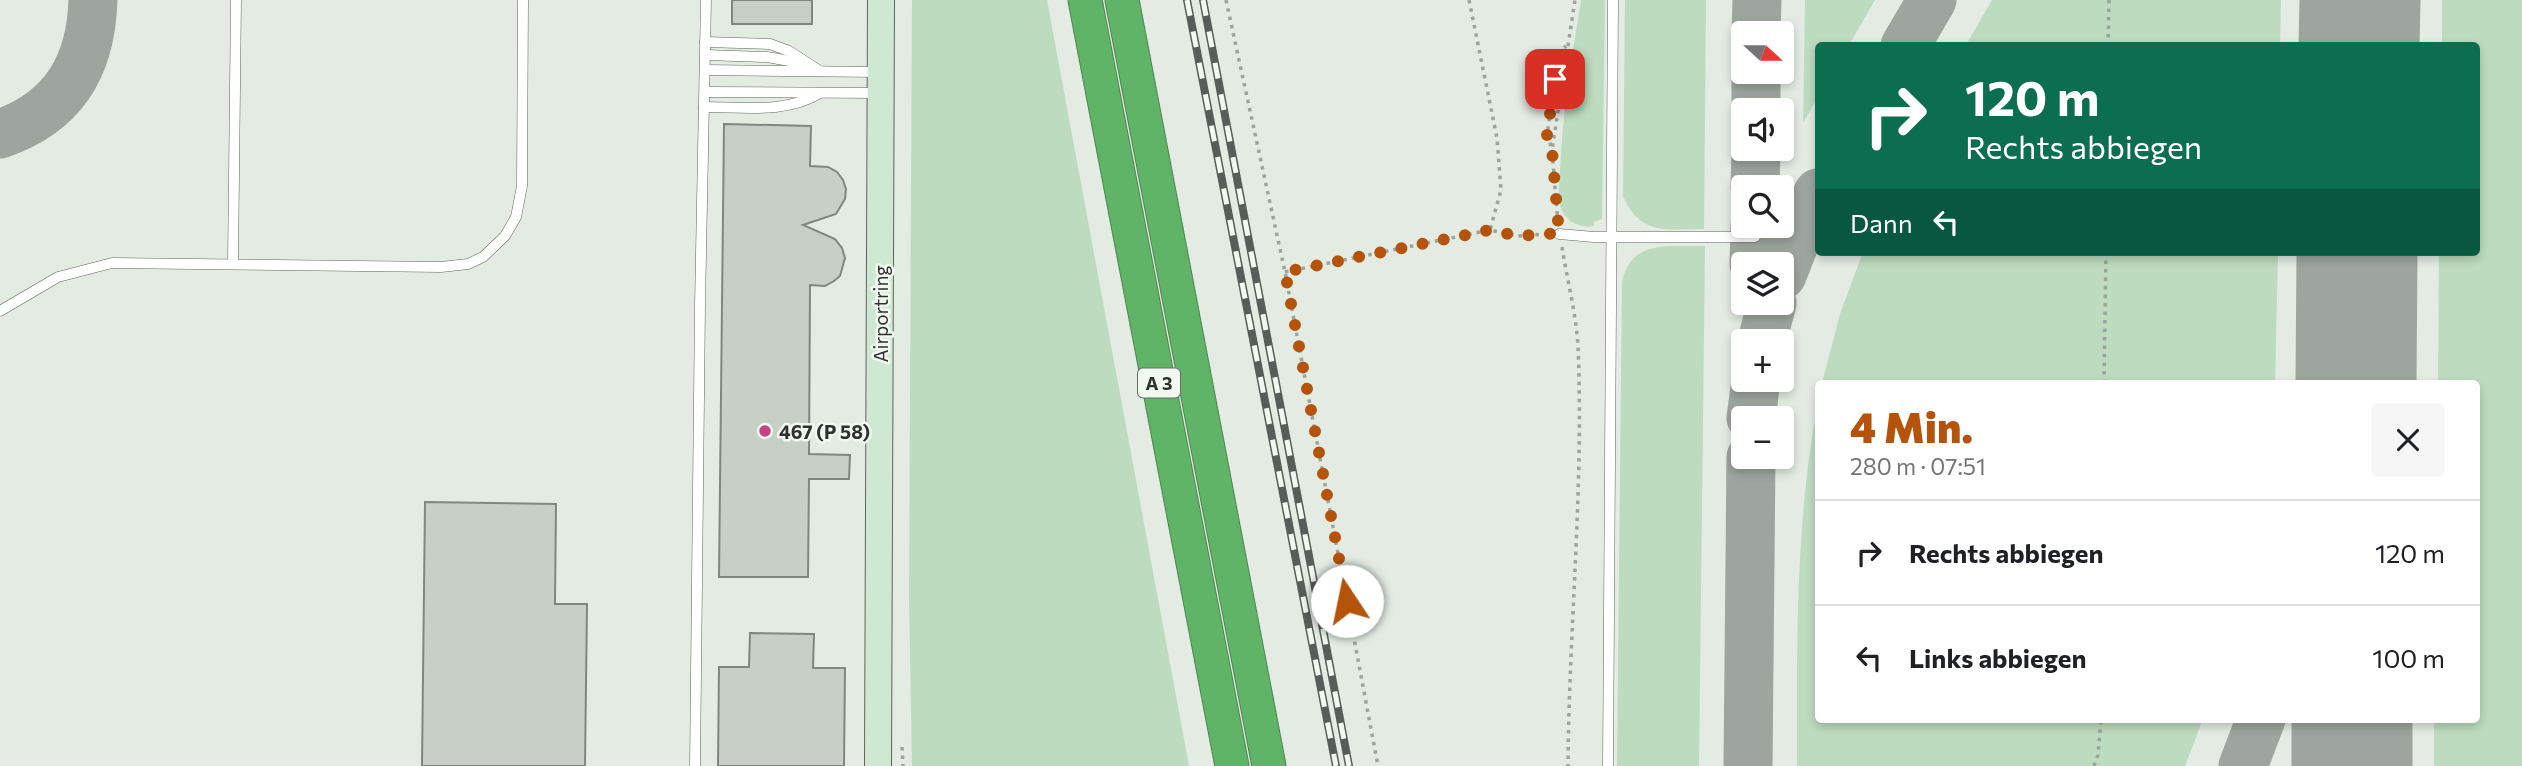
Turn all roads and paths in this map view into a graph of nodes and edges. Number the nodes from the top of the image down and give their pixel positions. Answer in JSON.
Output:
{"nodes":[{"id":1,"x":236,"y":0,"type":"edge"},
{"id":2,"x":523,"y":0,"type":"edge"},
{"id":3,"x":706,"y":0,"type":"edge"},
{"id":4,"x":881,"y":0,"type":"edge"},
{"id":5,"x":1085,"y":0,"type":"edge"},
{"id":6,"x":1122,"y":0,"type":"edge"},
{"id":7,"x":1226,"y":0,"type":"edge"},
{"id":8,"x":1469,"y":0,"type":"edge"},
{"id":9,"x":1575,"y":0,"type":"edge"},
{"id":10,"x":1614,"y":0,"type":"edge"},
{"id":11,"x":2109,"y":0,"type":"edge"},
{"id":12,"x":705,"y":42,"type":"junction"},
{"id":13,"x":2108,"y":42,"type":"edge"},
{"id":14,"x":1567,"y":45,"type":"junction"},
{"id":15,"x":705,"y":55,"type":"junction"},
{"id":16,"x":705,"y":69,"type":"junction"},
{"id":17,"x":821,"y":71,"type":"junction"},
{"id":18,"x":879,"y":83,"type":"junction"},
{"id":19,"x":705,"y":92,"type":"junction"},
{"id":20,"x":821,"y":92,"type":"junction"},
{"id":21,"x":704,"y":107,"type":"junction"},
{"id":22,"x":1552,"y":150,"type":"junction"},
{"id":23,"x":1490,"y":230,"type":"junction"},
{"id":24,"x":1559,"y":233,"type":"junction"},
{"id":25,"x":1611,"y":237,"type":"junction"},
{"id":26,"x":1731,"y":237,"type":"edge"},
{"id":27,"x":2106,"y":256,"type":"edge"},
{"id":28,"x":233,"y":263,"type":"junction"},
{"id":29,"x":1285,"y":272,"type":"junction"},
{"id":30,"x":0,"y":310,"type":"edge"},
{"id":31,"x":2105,"y":380,"type":"edge"},
{"id":32,"x":880,"y":629,"type":"junction"},
{"id":33,"x":2101,"y":723,"type":"edge"},
{"id":34,"x":695,"y":766,"type":"edge"},
{"id":35,"x":878,"y":766,"type":"edge"},
{"id":36,"x":890,"y":766,"type":"edge"},
{"id":37,"x":1233,"y":766,"type":"edge"},
{"id":38,"x":1269,"y":766,"type":"edge"},
{"id":39,"x":1378,"y":766,"type":"edge"},
{"id":40,"x":1568,"y":766,"type":"edge"},
{"id":41,"x":1608,"y":766,"type":"edge"},
{"id":42,"x":2094,"y":766,"type":"edge"}],
"edges":[{"from":1,"to":28,"type":"lane"},
{"from":2,"to":28,"type":"lane"},
{"from":3,"to":12,"type":"lane"},
{"from":4,"to":18,"type":"street","name":"Airportring"},
{"from":5,"to":37,"type":"highway","number":"A 3"},
{"from":6,"to":38,"type":"highway","number":"A 3"},
{"from":7,"to":29,"type":"path"},
{"from":8,"to":23,"type":"path"},
{"from":9,"to":14,"type":"path"},
{"from":10,"to":25,"type":"lane"},
{"from":11,"to":13,"type":"path"},
{"from":12,"to":15,"type":"lane"},
{"from":12,"to":17,"type":"lane"},
{"from":14,"to":22,"type":"path"},
{"from":14,"to":22,"type":"path"},
{"from":15,"to":16,"type":"lane"},
{"from":15,"to":17,"type":"lane"},
{"from":16,"to":17,"type":"lane"},
{"from":16,"to":19,"type":"lane"},
{"from":17,"to":18,"type":"lane"},
{"from":18,"to":20,"type":"lane"},
{"from":18,"to":32,"type":"street","name":"Airportring"},
{"from":19,"to":20,"type":"lane"},
{"from":19,"to":21,"type":"lane"},
{"from":20,"to":21,"type":"lane"},
{"from":21,"to":34,"type":"lane"},
{"from":22,"to":24,"type":"path"},
{"from":23,"to":24,"type":"path"},
{"from":23,"to":29,"type":"path"},
{"from":24,"to":25,"type":"lane"},
{"from":24,"to":40,"type":"path"},
{"from":25,"to":26,"type":"lane"},
{"from":25,"to":41,"type":"lane"},
{"from":27,"to":31,"type":"path"},
{"from":28,"to":30,"type":"lane"},
{"from":29,"to":39,"type":"path"},
{"from":32,"to":35,"type":"street","name":"Airportring"},
{"from":32,"to":36,"type":"street","name":"Airportring"},
{"from":33,"to":42,"type":"path"}]}
